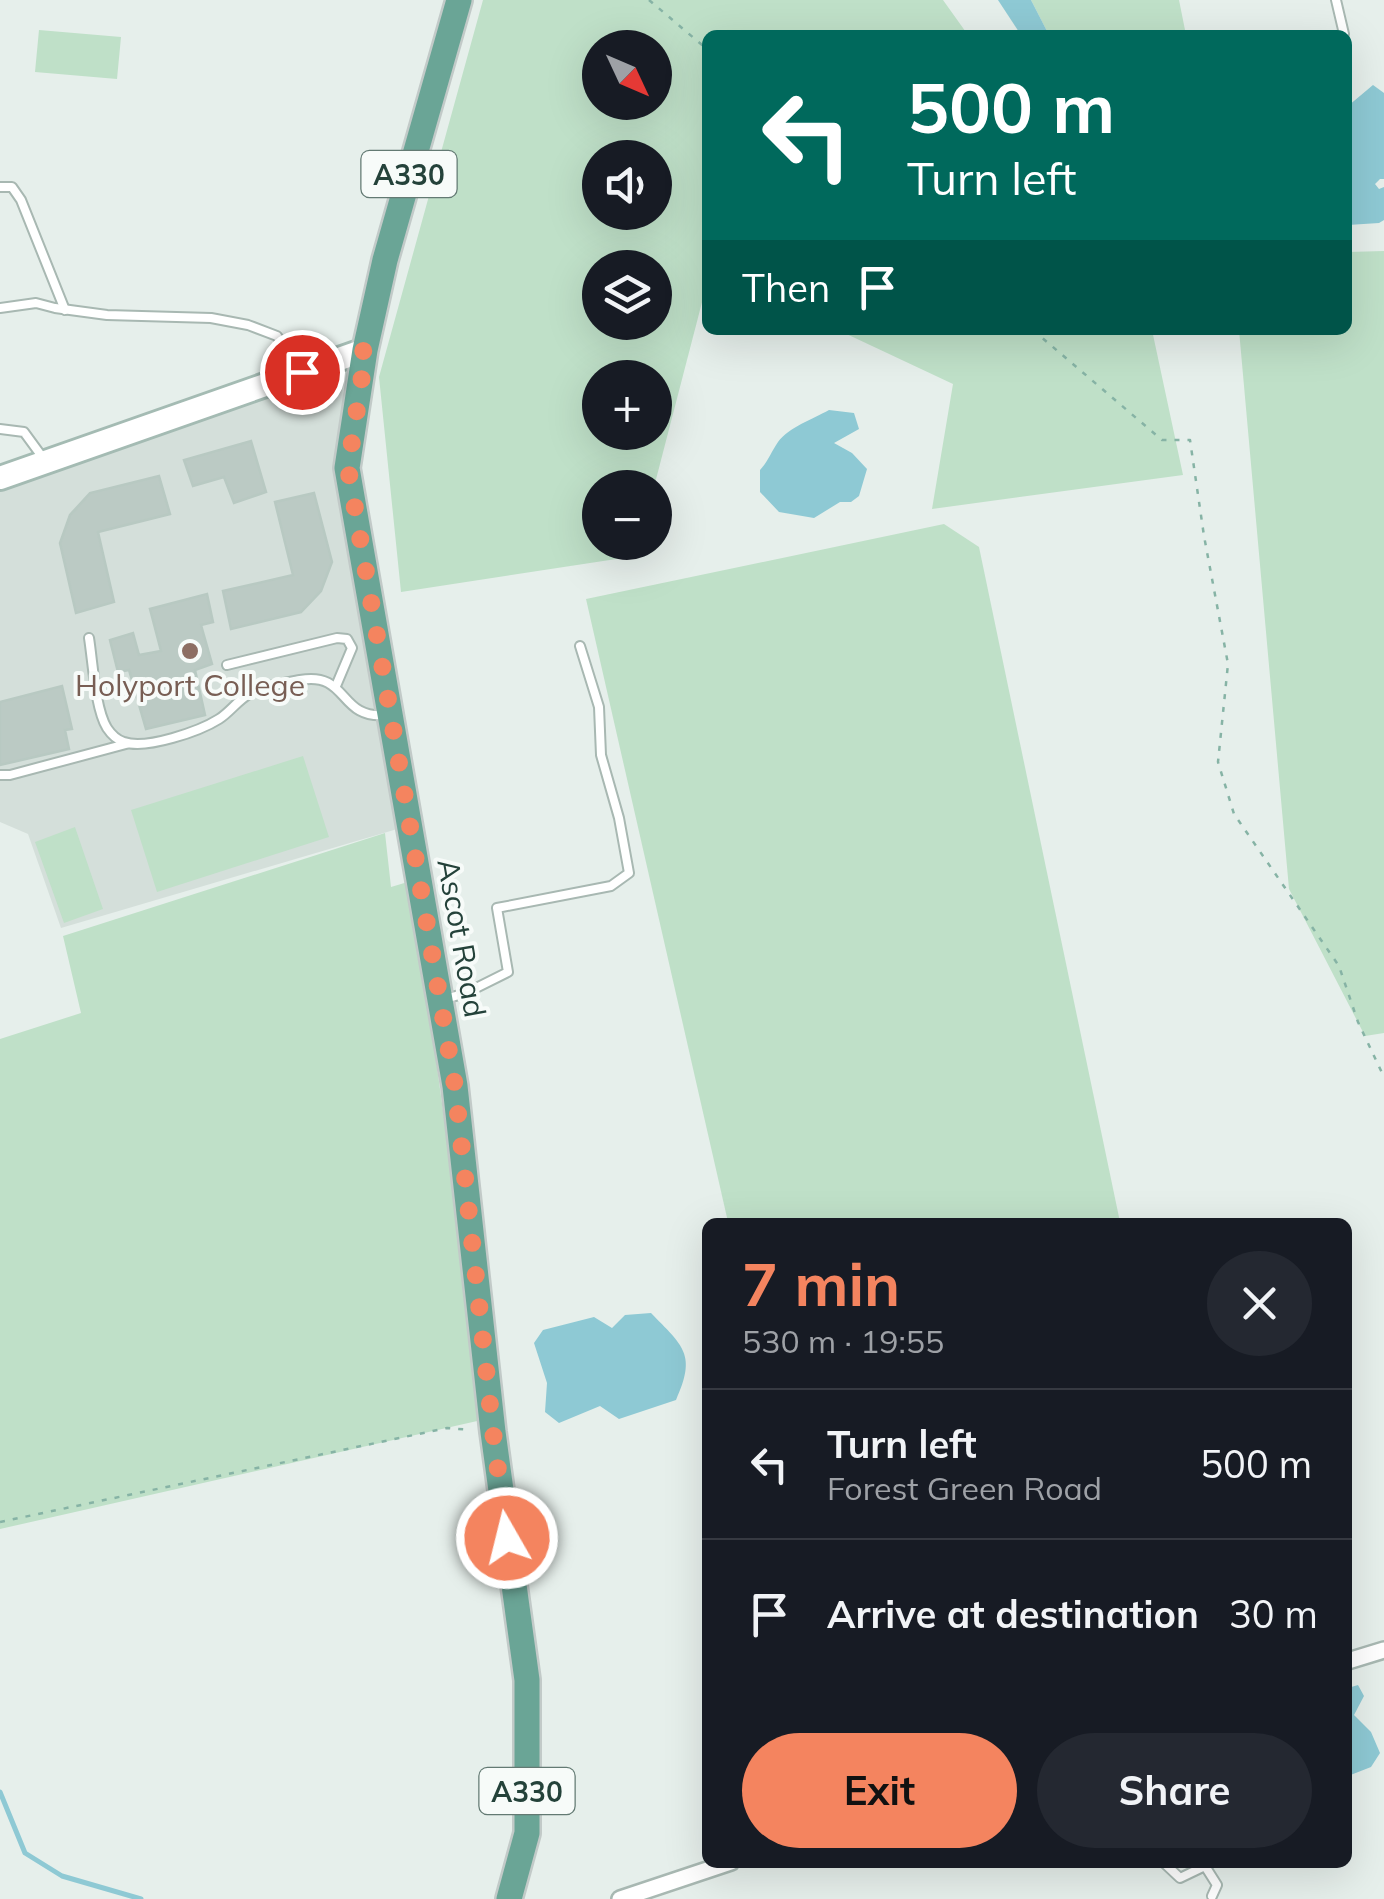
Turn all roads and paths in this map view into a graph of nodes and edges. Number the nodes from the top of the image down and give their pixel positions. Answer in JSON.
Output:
{"nodes":[{"id":1,"x":459,"y":0,"type":"edge"},
{"id":2,"x":649,"y":0,"type":"edge"},
{"id":3,"x":1336,"y":0,"type":"edge"},
{"id":4,"x":1343,"y":30,"type":"edge"},
{"id":5,"x":702,"y":45,"type":"edge"},
{"id":6,"x":0,"y":187,"type":"edge"},
{"id":7,"x":0,"y":308,"type":"edge"},
{"id":8,"x":64,"y":310,"type":"junction"},
{"id":9,"x":1039,"y":335,"type":"edge"},
{"id":10,"x":366,"y":350,"type":"junction"},
{"id":11,"x":302,"y":372,"type":"junction"},
{"id":12,"x":0,"y":429,"type":"edge"},
{"id":13,"x":45,"y":462,"type":"junction"},
{"id":14,"x":0,"y":478,"type":"edge"},
{"id":15,"x":89,"y":638,"type":"dead end"},
{"id":16,"x":580,"y":646,"type":"dead end"},
{"id":17,"x":227,"y":665,"type":"dead end"},
{"id":18,"x":336,"y":686,"type":"junction"},
{"id":19,"x":390,"y":714,"type":"junction"},
{"id":20,"x":126,"y":744,"type":"junction"},
{"id":21,"x":0,"y":775,"type":"edge"},
{"id":22,"x":440,"y":1000,"type":"junction"},
{"id":23,"x":1384,"y":1077,"type":"edge"},
{"id":24,"x":493,"y":1432,"type":"junction"},
{"id":25,"x":0,"y":1522,"type":"edge"},
{"id":26,"x":1384,"y":1650,"type":"edge"},
{"id":27,"x":1352,"y":1661,"type":"edge"},
{"id":28,"x":713,"y":1868,"type":"edge"},
{"id":29,"x":1169,"y":1868,"type":"edge"},
{"id":30,"x":1201,"y":1868,"type":"edge"},
{"id":31,"x":1206,"y":1868,"type":"edge"},
{"id":32,"x":1212,"y":1896,"type":"dead end"},
{"id":33,"x":509,"y":1899,"type":"edge"},
{"id":34,"x":620,"y":1899,"type":"edge"}],
"edges":[{"from":1,"to":10,"type":"main road","name":"Ascot Road","number":"A330"},
{"from":2,"to":5,"type":"path"},
{"from":3,"to":4,"type":"lane"},
{"from":6,"to":8,"type":"lane"},
{"from":7,"to":8,"type":"lane"},
{"from":8,"to":11,"type":"lane"},
{"from":9,"to":23,"type":"path"},
{"from":10,"to":11,"type":"main road"},
{"from":10,"to":19,"type":"main road","name":"Ascot Road","number":"A330"},
{"from":11,"to":13,"type":"main road"},
{"from":12,"to":13,"type":"lane"},
{"from":13,"to":14,"type":"main road"},
{"from":15,"to":20,"type":"lane"},
{"from":16,"to":22,"type":"lane"},
{"from":17,"to":18,"type":"lane"},
{"from":18,"to":19,"type":"lane"},
{"from":18,"to":20,"type":"lane"},
{"from":19,"to":22,"type":"main road","name":"Ascot Road","number":"A330"},
{"from":20,"to":21,"type":"lane"},
{"from":22,"to":24,"type":"main road","name":"Ascot Road","number":"A330"},
{"from":24,"to":25,"type":"path"},
{"from":24,"to":33,"type":"main road","name":"Ascot Road","number":"A330"},
{"from":26,"to":27,"type":"street"},
{"from":28,"to":34,"type":"street"},
{"from":29,"to":30,"type":"lane"},
{"from":31,"to":32,"type":"lane"}]}
